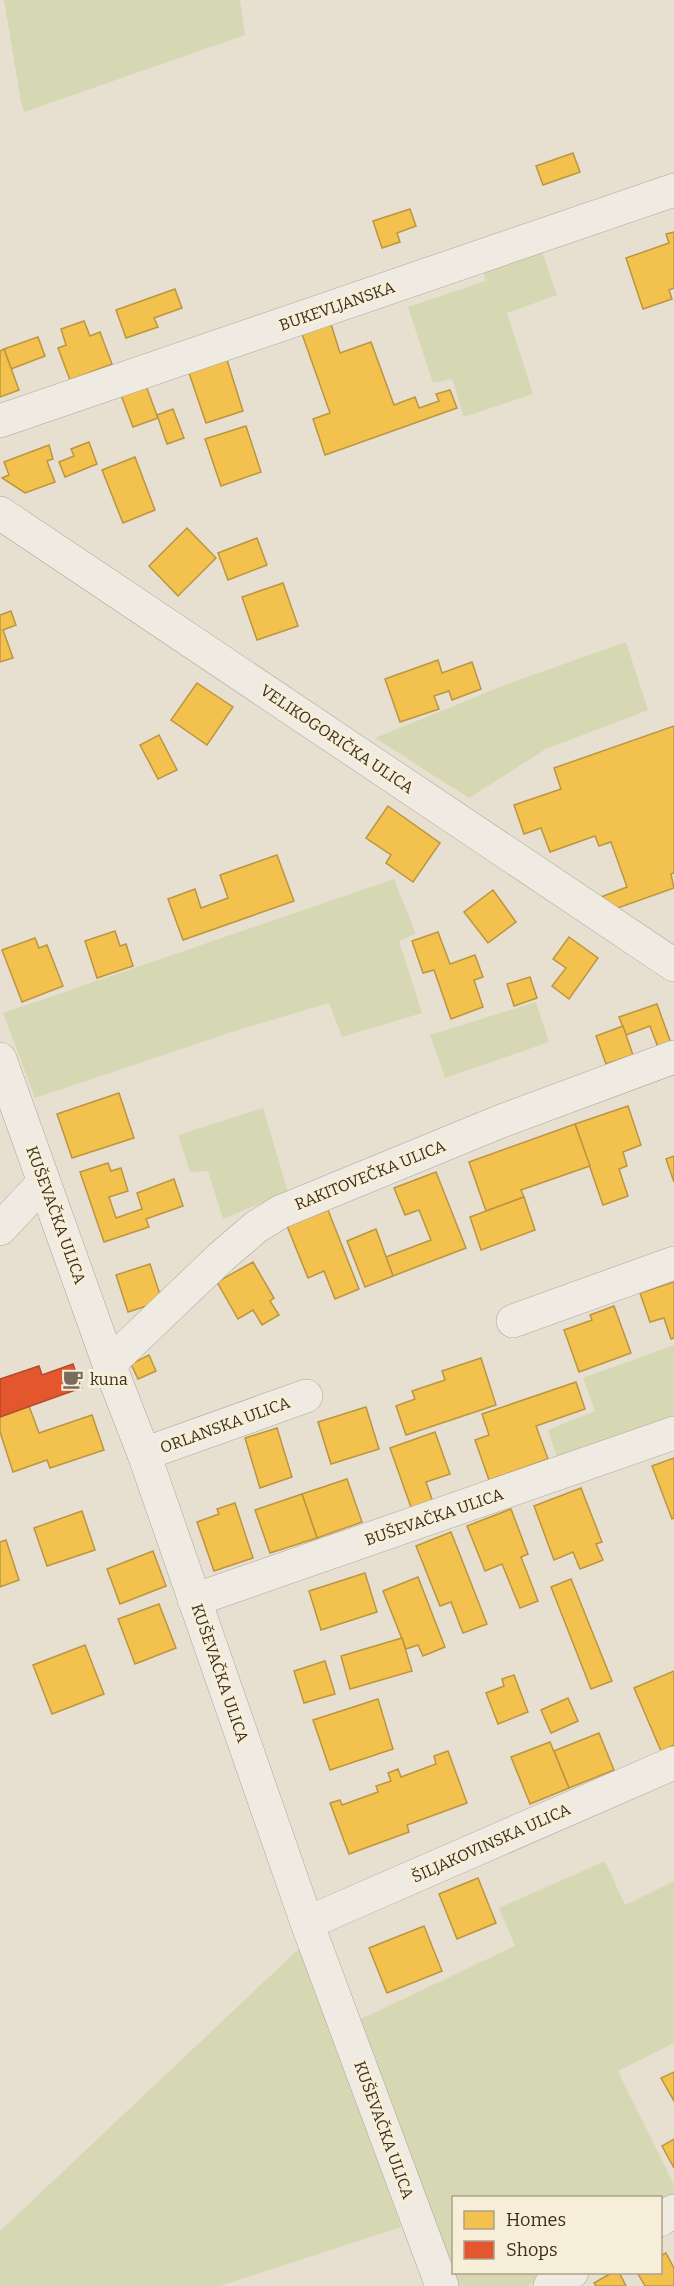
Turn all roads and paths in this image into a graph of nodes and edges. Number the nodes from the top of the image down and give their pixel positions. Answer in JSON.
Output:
{"nodes":[{"id":1,"x":674,"y":190,"type":"edge"},
{"id":2,"x":0,"y":421,"type":"edge"},
{"id":3,"x":0,"y":513,"type":"edge"},
{"id":4,"x":674,"y":965,"type":"edge"},
{"id":5,"x":674,"y":1057,"type":"edge"},
{"id":6,"x":0,"y":1059,"type":"edge"},
{"id":7,"x":44,"y":1182,"type":"junction"},
{"id":8,"x":0,"y":1228,"type":"edge"},
{"id":9,"x":674,"y":1263,"type":"edge"},
{"id":10,"x":513,"y":1321,"type":"dead end"},
{"id":11,"x":109,"y":1364,"type":"junction"},
{"id":12,"x":306,"y":1396,"type":"dead end"},
{"id":13,"x":674,"y":1433,"type":"edge"},
{"id":14,"x":144,"y":1454,"type":"junction"},
{"id":15,"x":194,"y":1600,"type":"junction"},
{"id":16,"x":674,"y":1763,"type":"edge"},
{"id":17,"x":307,"y":1923,"type":"junction"},
{"id":18,"x":569,"y":2274,"type":"edge"},
{"id":19,"x":442,"y":2286,"type":"edge"},
{"id":20,"x":550,"y":2286,"type":"edge"}],
"edges":[{"from":1,"to":2,"type":"street","name":"BUKEVLJANSKA"},
{"from":3,"to":4,"type":"street","name":"VELIKOGORIČKA ULICA"},
{"from":5,"to":11,"type":"street","name":"RAKITOVEČKA ULICA"},
{"from":6,"to":7,"type":"street","name":"KUŠEVAČKA ULICA"},
{"from":7,"to":8,"type":"street"},
{"from":7,"to":11,"type":"street","name":"KUŠEVAČKA ULICA"},
{"from":9,"to":10,"type":"street"},
{"from":11,"to":14,"type":"street","name":"KUŠEVAČKA ULICA"},
{"from":12,"to":14,"type":"street","name":"ORLANSKA ULICA"},
{"from":13,"to":15,"type":"street","name":"BUŠEVAČKA ULICA"},
{"from":14,"to":15,"type":"street","name":"KUŠEVAČKA ULICA"},
{"from":15,"to":17,"type":"street","name":"KUŠEVAČKA ULICA"},
{"from":16,"to":17,"type":"street","name":"ŠILJAKOVINSKA ULICA"},
{"from":17,"to":19,"type":"street","name":"KUŠEVAČKA ULICA"},
{"from":18,"to":20,"type":"street"}]}
